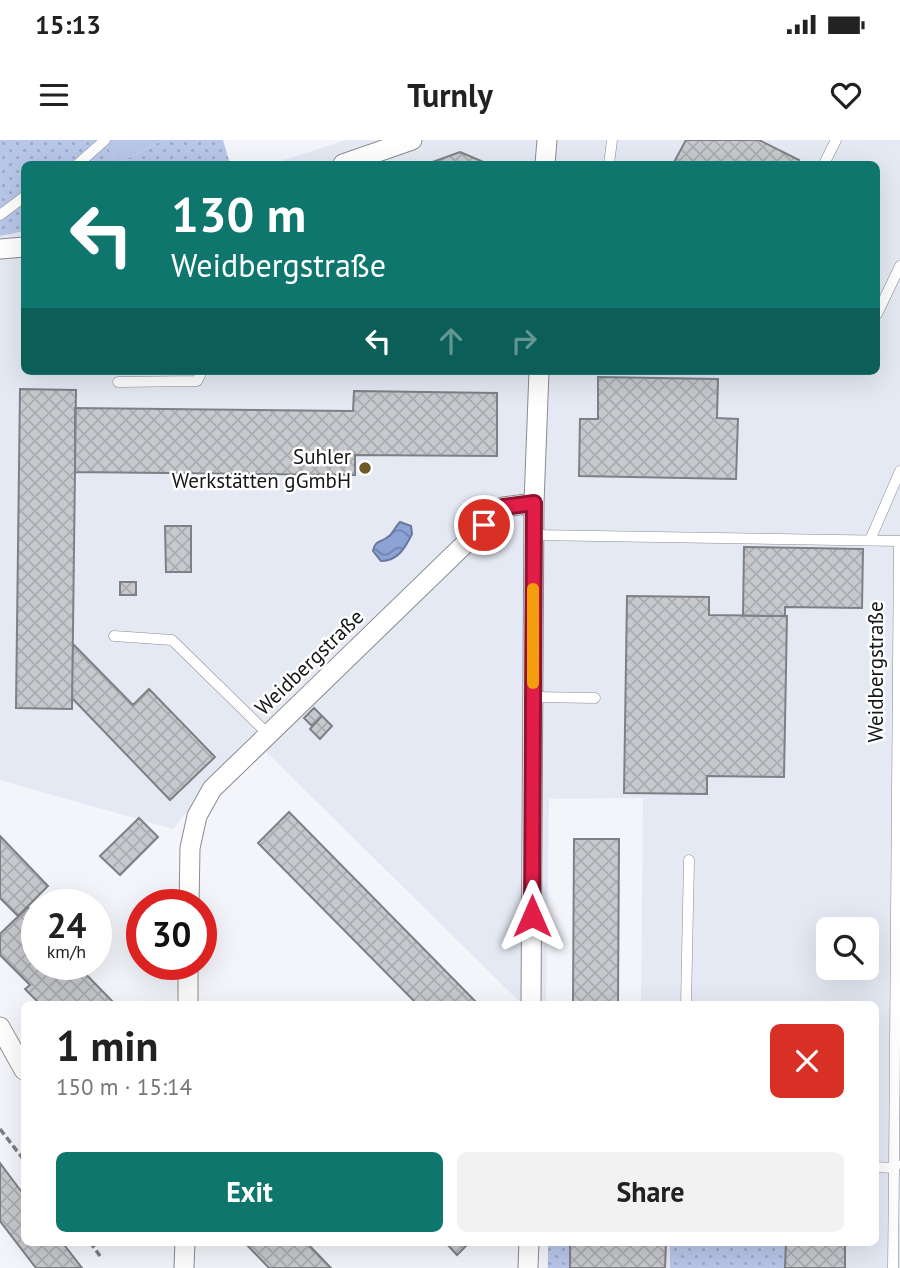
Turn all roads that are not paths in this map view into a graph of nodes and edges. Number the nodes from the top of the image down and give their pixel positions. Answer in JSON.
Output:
{"nodes":[{"id":1,"x":105,"y":140,"type":"edge"},
{"id":2,"x":412,"y":140,"type":"edge"},
{"id":3,"x":547,"y":140,"type":"edge"},
{"id":4,"x":612,"y":140,"type":"edge"},
{"id":5,"x":836,"y":140,"type":"edge"},
{"id":6,"x":81,"y":161,"type":"edge"},
{"id":7,"x":352,"y":161,"type":"edge"},
{"id":8,"x":545,"y":161,"type":"edge"},
{"id":9,"x":609,"y":161,"type":"edge"},
{"id":10,"x":826,"y":161,"type":"edge"},
{"id":11,"x":21,"y":199,"type":"edge"},
{"id":12,"x":0,"y":215,"type":"edge"},
{"id":13,"x":21,"y":247,"type":"edge"},
{"id":14,"x":0,"y":249,"type":"edge"},
{"id":15,"x":900,"y":266,"type":"edge"},
{"id":16,"x":880,"y":308,"type":"edge"},
{"id":17,"x":200,"y":375,"type":"edge"},
{"id":18,"x":539,"y":375,"type":"edge"},
{"id":19,"x":118,"y":382,"type":"dead end"},
{"id":20,"x":900,"y":471,"type":"edge"},
{"id":21,"x":534,"y":503,"type":"junction"},
{"id":22,"x":534,"y":535,"type":"junction"},
{"id":23,"x":870,"y":540,"type":"junction"},
{"id":24,"x":114,"y":636,"type":"dead end"},
{"id":25,"x":533,"y":697,"type":"junction"},
{"id":26,"x":595,"y":698,"type":"dead end"},
{"id":27,"x":268,"y":734,"type":"junction"},
{"id":28,"x":689,"y":860,"type":"dead end"},
{"id":29,"x":189,"y":889,"type":"edge"},
{"id":30,"x":188,"y":980,"type":"edge"},
{"id":31,"x":188,"y":1001,"type":"edge"},
{"id":32,"x":531,"y":1001,"type":"edge"},
{"id":33,"x":686,"y":1001,"type":"edge"},
{"id":34,"x":0,"y":1027,"type":"edge"},
{"id":35,"x":21,"y":1065,"type":"edge"},
{"id":36,"x":897,"y":1165,"type":"edge"},
{"id":37,"x":879,"y":1167,"type":"edge"},
{"id":38,"x":185,"y":1246,"type":"edge"},
{"id":39,"x":529,"y":1246,"type":"edge"},
{"id":40,"x":184,"y":1268,"type":"edge"},
{"id":41,"x":528,"y":1268,"type":"edge"},
{"id":42,"x":893,"y":1268,"type":"edge"}],
"edges":[{"from":1,"to":6,"type":"lane"},
{"from":2,"to":7,"type":"street"},
{"from":3,"to":8,"type":"street"},
{"from":4,"to":9,"type":"lane"},
{"from":5,"to":10,"type":"lane"},
{"from":11,"to":12,"type":"lane"},
{"from":13,"to":14,"type":"street"},
{"from":15,"to":16,"type":"lane"},
{"from":17,"to":19,"type":"lane"},
{"from":18,"to":21,"type":"street"},
{"from":20,"to":23,"type":"lane"},
{"from":21,"to":22,"type":"street"},
{"from":21,"to":27,"type":"street","name":"Weidbergstraße"},
{"from":22,"to":23,"type":"lane","name":"Weidbergstraße"},
{"from":22,"to":25,"type":"street"},
{"from":23,"to":36,"type":"lane","name":"Weidbergstraße"},
{"from":24,"to":27,"type":"lane"},
{"from":25,"to":26,"type":"lane"},
{"from":25,"to":32,"type":"street"},
{"from":27,"to":29,"type":"street","name":"Weidbergstraße"},
{"from":28,"to":33,"type":"lane"},
{"from":30,"to":31,"type":"street"},
{"from":34,"to":35,"type":"street"},
{"from":36,"to":37,"type":"lane"},
{"from":36,"to":42,"type":"lane"},
{"from":38,"to":40,"type":"street"},
{"from":39,"to":41,"type":"street"}]}
